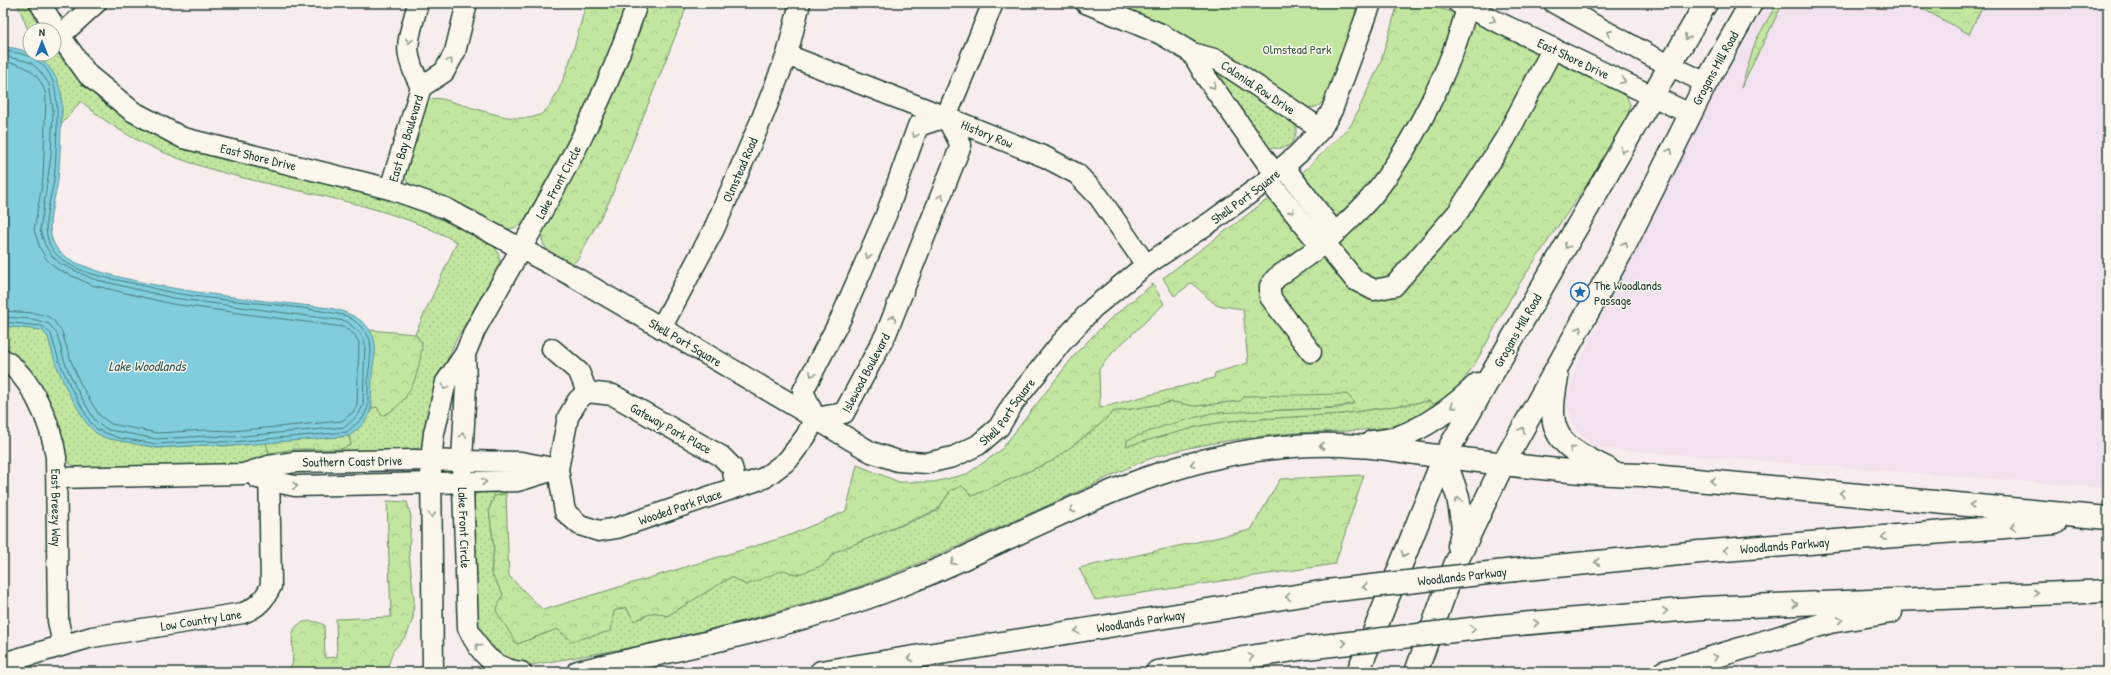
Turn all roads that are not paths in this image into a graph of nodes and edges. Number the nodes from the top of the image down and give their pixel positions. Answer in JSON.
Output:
{"nodes":[{"id":1,"x":40,"y":3,"type":"edge"},
{"id":2,"x":96,"y":3,"type":"edge"},
{"id":3,"x":418,"y":3,"type":"edge"},
{"id":4,"x":467,"y":3,"type":"edge"},
{"id":5,"x":637,"y":3,"type":"edge"},
{"id":6,"x":800,"y":3,"type":"edge"},
{"id":7,"x":994,"y":3,"type":"edge"},
{"id":8,"x":1086,"y":3,"type":"edge"},
{"id":9,"x":1371,"y":3,"type":"edge"},
{"id":10,"x":1554,"y":3,"type":"edge"},
{"id":11,"x":1706,"y":3,"type":"edge"},
{"id":12,"x":1752,"y":3,"type":"edge"},
{"id":13,"x":1463,"y":5,"type":"edge"},
{"id":14,"x":52,"y":22,"type":"edge"},
{"id":15,"x":62,"y":34,"type":"edge"},
{"id":16,"x":62,"y":39,"type":"edge"},
{"id":17,"x":1554,"y":48,"type":"junction"},
{"id":18,"x":1192,"y":53,"type":"junction"},
{"id":19,"x":787,"y":55,"type":"junction"},
{"id":20,"x":1670,"y":66,"type":"junction"},
{"id":21,"x":1706,"y":83,"type":"junction"},
{"id":22,"x":421,"y":87,"type":"junction"},
{"id":23,"x":1654,"y":96,"type":"junction"},
{"id":24,"x":1690,"y":114,"type":"junction"},
{"id":25,"x":946,"y":117,"type":"junction"},
{"id":26,"x":1321,"y":129,"type":"junction"},
{"id":27,"x":1276,"y":174,"type":"junction"},
{"id":28,"x":390,"y":189,"type":"junction"},
{"id":29,"x":1327,"y":241,"type":"junction"},
{"id":30,"x":520,"y":249,"type":"junction"},
{"id":31,"x":1146,"y":265,"type":"junction"},
{"id":32,"x":661,"y":328,"type":"junction"},
{"id":33,"x":552,"y":349,"type":"dead end"},
{"id":34,"x":1311,"y":352,"type":"dead end"},
{"id":35,"x":465,"y":354,"type":"junction"},
{"id":36,"x":1500,"y":358,"type":"junction"},
{"id":37,"x":3,"y":359,"type":"edge"},
{"id":38,"x":1560,"y":364,"type":"junction"},
{"id":39,"x":587,"y":392,"type":"junction"},
{"id":40,"x":814,"y":418,"type":"junction"},
{"id":41,"x":1355,"y":446,"type":"junction"},
{"id":42,"x":1444,"y":457,"type":"junction"},
{"id":43,"x":432,"y":460,"type":"junction"},
{"id":44,"x":462,"y":461,"type":"junction"},
{"id":45,"x":1503,"y":464,"type":"junction"},
{"id":46,"x":558,"y":469,"type":"junction"},
{"id":47,"x":269,"y":474,"type":"junction"},
{"id":48,"x":1618,"y":474,"type":"junction"},
{"id":49,"x":57,"y":478,"type":"junction"},
{"id":50,"x":463,"y":482,"type":"junction"},
{"id":51,"x":431,"y":483,"type":"junction"},
{"id":52,"x":736,"y":487,"type":"junction"},
{"id":53,"x":2108,"y":518,"type":"edge"},
{"id":54,"x":1455,"y":565,"type":"junction"},
{"id":55,"x":2108,"y":591,"type":"edge"},
{"id":56,"x":1997,"y":594,"type":"junction"},
{"id":57,"x":63,"y":645,"type":"junction"},
{"id":58,"x":3,"y":663,"type":"edge"},
{"id":59,"x":433,"y":672,"type":"edge"},
{"id":60,"x":521,"y":672,"type":"edge"},
{"id":61,"x":578,"y":672,"type":"edge"},
{"id":62,"x":821,"y":672,"type":"edge"},
{"id":63,"x":1157,"y":672,"type":"edge"},
{"id":64,"x":1358,"y":672,"type":"edge"},
{"id":65,"x":1416,"y":672,"type":"edge"},
{"id":66,"x":1664,"y":672,"type":"edge"}],
"edges":[{"from":1,"to":14,"type":"street","name":"East Shore Drive"},
{"from":2,"to":15,"type":"street"},
{"from":3,"to":22,"type":"street","name":"East Bay Boulevard","one_way":true},
{"from":22,"to":4,"type":"street","name":"East Bay Boulevard","one_way":true},
{"from":5,"to":30,"type":"street","name":"Lake Front Circle"},
{"from":6,"to":19,"type":"street","name":"Olmstead Road"},
{"from":7,"to":25,"type":"street"},
{"from":8,"to":18,"type":"street","name":"Colonial Row Drive"},
{"from":9,"to":26,"type":"street","name":"Shell Port Square"},
{"from":20,"to":10,"type":"street","one_way":true},
{"from":11,"to":20,"type":"main road","name":"Grogans Mill Road","one_way":true},
{"from":12,"to":21,"type":"main road","name":"Grogans Mill Road"},
{"from":13,"to":17,"type":"street","name":"East Shore Drive","one_way":true},
{"from":13,"to":29,"type":"street"},
{"from":16,"to":28,"type":"street","name":"East Shore Drive"},
{"from":17,"to":23,"type":"street","name":"East Shore Drive","one_way":true},
{"from":17,"to":29,"type":"street","name":"Colonial Row Drive"},
{"from":18,"to":26,"type":"street","name":"Colonial Row Drive"},
{"from":18,"to":27,"type":"street","name":"Colonial Row Drive","one_way":true},
{"from":19,"to":25,"type":"street","name":"History Row"},
{"from":19,"to":32,"type":"street","name":"Olmstead Road"},
{"from":20,"to":21,"type":"street"},
{"from":20,"to":23,"type":"main road","name":"Grogans Mill Road"},
{"from":21,"to":24,"type":"main road","name":"Grogans Mill Road"},
{"from":22,"to":28,"type":"street","name":"East Bay Boulevard"},
{"from":23,"to":24,"type":"street","name":"East Shore Drive"},
{"from":23,"to":36,"type":"main road","name":"Grogans Mill Road","one_way":true},
{"from":38,"to":24,"type":"main road","name":"Grogans Mill Road","one_way":true},
{"from":25,"to":31,"type":"street","name":"History Row"},
{"from":25,"to":40,"type":"street","one_way":true},
{"from":40,"to":25,"type":"street","name":"Islewood Boulevard","one_way":true},
{"from":26,"to":27,"type":"street","name":"Shell Port Square"},
{"from":27,"to":29,"type":"street","name":"Colonial Row Drive"},
{"from":27,"to":31,"type":"street","name":"Shell Port Square"},
{"from":28,"to":30,"type":"street","name":"East Shore Drive"},
{"from":29,"to":34,"type":"street"},
{"from":30,"to":32,"type":"street","name":"Shell Port Square"},
{"from":30,"to":35,"type":"street","name":"Lake Front Circle"},
{"from":31,"to":40,"type":"street","name":"Shell Port Square"},
{"from":32,"to":40,"type":"street","name":"Shell Port Square"},
{"from":33,"to":39,"type":"street"},
{"from":35,"to":43,"type":"street","name":"Lake Front Circle","one_way":true},
{"from":44,"to":35,"type":"street","name":"Lake Front Circle","one_way":true},
{"from":36,"to":41,"type":"main road","one_way":true},
{"from":36,"to":42,"type":"main road","name":"Grogans Mill Road"},
{"from":37,"to":49,"type":"street","name":"East Breezy Way"},
{"from":45,"to":38,"type":"main road","name":"Grogans Mill Road","one_way":true},
{"from":48,"to":38,"type":"main road","one_way":true},
{"from":39,"to":46,"type":"street"},
{"from":39,"to":52,"type":"street","name":"Gateway Park Place"},
{"from":40,"to":52,"type":"street","name":"Wooded Park Place"},
{"from":41,"to":42,"type":"main road"},
{"from":41,"to":61,"type":"main road","one_way":true},
{"from":42,"to":45,"type":"main road"},
{"from":54,"to":42,"type":"main road","one_way":true},
{"from":42,"to":64,"type":"main road","name":"Grogans Mill Road","one_way":true},
{"from":43,"to":44,"type":"street","name":"Southern Coast Drive"},
{"from":43,"to":47,"type":"street","name":"Southern Coast Drive"},
{"from":43,"to":51,"type":"street","name":"Lake Front Circle"},
{"from":44,"to":46,"type":"street","name":"Southern Coast Drive"},
{"from":44,"to":50,"type":"street","name":"Lake Front Circle"},
{"from":45,"to":48,"type":"main road"},
{"from":45,"to":54,"type":"main road","name":"Grogans Mill Road"},
{"from":50,"to":46,"type":"street","name":"Southern Coast Drive","one_way":true},
{"from":46,"to":52,"type":"street","name":"Wooded Park Place"},
{"from":47,"to":49,"type":"street","name":"Southern Coast Drive"},
{"from":47,"to":51,"type":"street","name":"Southern Coast Drive","one_way":true},
{"from":47,"to":57,"type":"street","name":"Low Country Lane"},
{"from":53,"to":48,"type":"main road","one_way":true},
{"from":49,"to":57,"type":"street","name":"East Breezy Way"},
{"from":50,"to":51,"type":"street","name":"Southern Coast Drive"},
{"from":60,"to":50,"type":"street","name":"Lake Front Circle","one_way":true},
{"from":51,"to":59,"type":"street","name":"Lake Front Circle","one_way":true},
{"from":53,"to":62,"type":"main road","name":"Woodlands Parkway","one_way":true,"bridge":true},
{"from":54,"to":65,"type":"main road","name":"Grogans Mill Road"},
{"from":56,"to":55,"type":"main road","one_way":true},
{"from":63,"to":56,"type":"main road","one_way":true,"bridge":true},
{"from":66,"to":56,"type":"main road","one_way":true},
{"from":57,"to":58,"type":"street","name":"Low Country Lane"}]}
